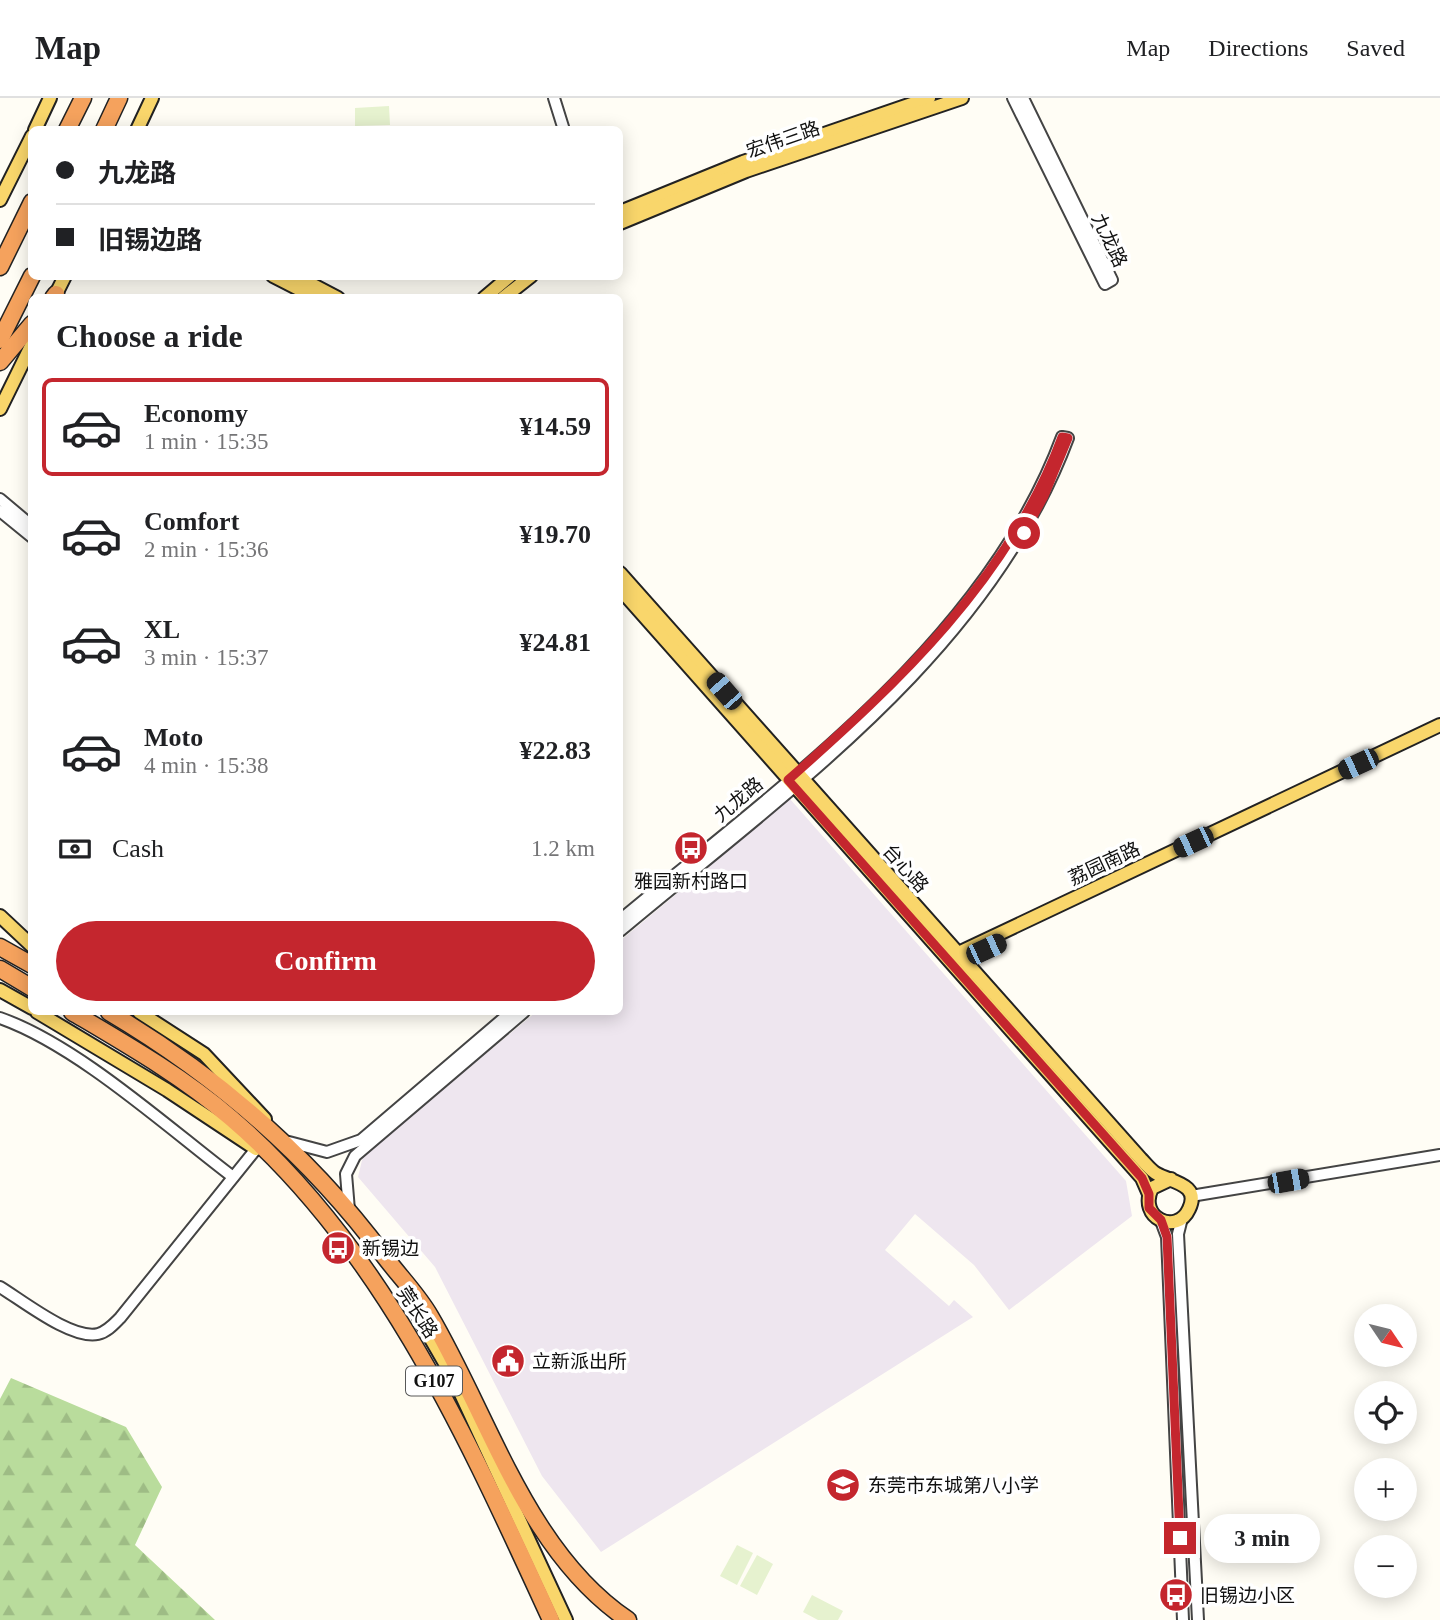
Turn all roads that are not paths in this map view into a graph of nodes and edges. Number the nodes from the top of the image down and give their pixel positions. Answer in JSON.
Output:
{"nodes":[{"id":1,"x":50,"y":98,"type":"edge"},
{"id":2,"x":83,"y":98,"type":"edge"},
{"id":3,"x":119,"y":98,"type":"edge"},
{"id":4,"x":152,"y":98,"type":"edge"},
{"id":5,"x":554,"y":98,"type":"edge"},
{"id":6,"x":929,"y":98,"type":"edge"},
{"id":7,"x":962,"y":98,"type":"edge"},
{"id":8,"x":1013,"y":98,"type":"edge"},
{"id":9,"x":1023,"y":98,"type":"edge"},
{"id":10,"x":37,"y":126,"type":"edge"},
{"id":11,"x":69,"y":126,"type":"edge"},
{"id":12,"x":106,"y":126,"type":"edge"},
{"id":13,"x":139,"y":126,"type":"edge"},
{"id":14,"x":563,"y":126,"type":"edge"},
{"id":15,"x":28,"y":144,"type":"edge"},
{"id":16,"x":0,"y":200,"type":"edge"},
{"id":17,"x":28,"y":210,"type":"edge"},
{"id":18,"x":623,"y":211,"type":"edge"},
{"id":19,"x":623,"y":222,"type":"edge"},
{"id":20,"x":0,"y":267,"type":"edge"},
{"id":21,"x":30,"y":280,"type":"edge"},
{"id":22,"x":281,"y":280,"type":"edge"},
{"id":23,"x":304,"y":280,"type":"edge"},
{"id":24,"x":505,"y":280,"type":"edge"},
{"id":25,"x":526,"y":280,"type":"edge"},
{"id":26,"x":308,"y":294,"type":"edge"},
{"id":27,"x":330,"y":294,"type":"edge"},
{"id":28,"x":489,"y":294,"type":"edge"},
{"id":29,"x":508,"y":294,"type":"edge"},
{"id":30,"x":28,"y":329,"type":"edge"},
{"id":31,"x":0,"y":340,"type":"edge"},
{"id":32,"x":28,"y":352,"type":"edge"},
{"id":33,"x":0,"y":362,"type":"edge"},
{"id":34,"x":0,"y":409,"type":"edge"},
{"id":35,"x":0,"y":499,"type":"edge"},
{"id":36,"x":0,"y":511,"type":"edge"},
{"id":37,"x":28,"y":523,"type":"edge"},
{"id":38,"x":28,"y":534,"type":"edge"},
{"id":39,"x":623,"y":577,"type":"edge"},
{"id":40,"x":623,"y":592,"type":"edge"},
{"id":41,"x":1440,"y":725,"type":"edge"},
{"id":42,"x":1440,"y":734,"type":"edge"},
{"id":43,"x":794,"y":779,"type":"junction"},
{"id":44,"x":1317,"y":787,"type":"junction"},
{"id":45,"x":0,"y":916,"type":"edge"},
{"id":46,"x":623,"y":918,"type":"edge"},
{"id":47,"x":623,"y":928,"type":"edge"},
{"id":48,"x":0,"y":930,"type":"edge"},
{"id":49,"x":28,"y":943,"type":"edge"},
{"id":50,"x":28,"y":945,"type":"edge"},
{"id":51,"x":0,"y":947,"type":"edge"},
{"id":52,"x":954,"y":959,"type":"junction"},
{"id":53,"x":28,"y":963,"type":"edge"},
{"id":54,"x":0,"y":969,"type":"edge"},
{"id":55,"x":28,"y":986,"type":"edge"},
{"id":56,"x":0,"y":991,"type":"edge"},
{"id":57,"x":28,"y":1006,"type":"edge"},
{"id":58,"x":42,"y":1015,"type":"edge"},
{"id":59,"x":77,"y":1015,"type":"edge"},
{"id":60,"x":114,"y":1015,"type":"edge"},
{"id":61,"x":144,"y":1015,"type":"edge"},
{"id":62,"x":507,"y":1015,"type":"edge"},
{"id":63,"x":520,"y":1015,"type":"edge"},
{"id":64,"x":0,"y":1018,"type":"edge"},
{"id":65,"x":281,"y":1138,"type":"junction"},
{"id":66,"x":256,"y":1149,"type":"junction"},
{"id":67,"x":1440,"y":1155,"type":"edge"},
{"id":68,"x":281,"y":1166,"type":"junction"},
{"id":69,"x":233,"y":1177,"type":"junction"},
{"id":70,"x":1171,"y":1179,"type":"junction"},
{"id":71,"x":1149,"y":1194,"type":"junction"},
{"id":72,"x":1191,"y":1196,"type":"junction"},
{"id":73,"x":349,"y":1210,"type":"junction"},
{"id":74,"x":1182,"y":1218,"type":"junction"},
{"id":75,"x":1161,"y":1220,"type":"junction"},
{"id":76,"x":402,"y":1278,"type":"junction"},
{"id":77,"x":0,"y":1287,"type":"edge"},
{"id":78,"x":551,"y":1620,"type":"edge"},
{"id":79,"x":566,"y":1620,"type":"edge"},
{"id":80,"x":628,"y":1620,"type":"edge"},
{"id":81,"x":1183,"y":1620,"type":"edge"},
{"id":82,"x":1198,"y":1620,"type":"edge"}],
"edges":[{"from":1,"to":10,"type":"main road"},
{"from":2,"to":11,"type":"highway"},
{"from":3,"to":12,"type":"highway"},
{"from":4,"to":13,"type":"main road"},
{"from":5,"to":14,"type":"street"},
{"from":6,"to":18,"type":"main road","name":"宏伟三路"},
{"from":7,"to":19,"type":"main road","name":"宏伟三路"},
{"from":8,"to":9,"type":"street","name":"九龙路"},
{"from":15,"to":16,"type":"main road"},
{"from":17,"to":20,"type":"highway"},
{"from":21,"to":31,"type":"highway"},
{"from":22,"to":26,"type":"main road"},
{"from":23,"to":27,"type":"main road"},
{"from":24,"to":28,"type":"main road"},
{"from":25,"to":29,"type":"main road"},
{"from":30,"to":33,"type":"highway"},
{"from":32,"to":34,"type":"main road"},
{"from":35,"to":37,"type":"street"},
{"from":36,"to":38,"type":"street"},
{"from":39,"to":43,"type":"main road","name":"台心路"},
{"from":40,"to":43,"type":"main road","name":"台心路"},
{"from":41,"to":44,"type":"main road"},
{"from":42,"to":44,"type":"main road"},
{"from":43,"to":43,"type":"street","name":"九龙路"},
{"from":43,"to":46,"type":"street","name":"九龙路"},
{"from":43,"to":47,"type":"street","name":"九龙路"},
{"from":43,"to":52,"type":"main road","name":"台心路"},
{"from":44,"to":52,"type":"main road","name":"荔园南路"},
{"from":45,"to":49,"type":"main road"},
{"from":48,"to":50,"type":"main road"},
{"from":51,"to":53,"type":"highway"},
{"from":52,"to":70,"type":"main road","name":"台心路"},
{"from":52,"to":71,"type":"main road","name":"台心路"},
{"from":54,"to":55,"type":"highway"},
{"from":56,"to":57,"type":"main road"},
{"from":58,"to":66,"type":"main road"},
{"from":59,"to":68,"type":"highway","name":"莞长路","number":"G107"},
{"from":60,"to":65,"type":"highway","name":"莞长路","number":"G107"},
{"from":61,"to":65,"type":"main road"},
{"from":62,"to":65,"type":"street"},
{"from":63,"to":73,"type":"street"},
{"from":64,"to":69,"type":"street"},
{"from":65,"to":73,"type":"highway","name":"莞长路","number":"G107"},
{"from":66,"to":68,"type":"main road"},
{"from":66,"to":69,"type":"street"},
{"from":67,"to":72,"type":"street"},
{"from":68,"to":78,"type":"highway","name":"莞长路","number":"G107"},
{"from":69,"to":77,"type":"street"},
{"from":70,"to":71,"type":"main road"},
{"from":70,"to":72,"type":"main road"},
{"from":71,"to":75,"type":"main road"},
{"from":72,"to":74,"type":"main road"},
{"from":73,"to":76,"type":"highway","name":"莞长路","number":"G107"},
{"from":74,"to":75,"type":"main road"},
{"from":74,"to":82,"type":"street"},
{"from":75,"to":81,"type":"street"},
{"from":76,"to":79,"type":"main road","name":"莞长路"},
{"from":76,"to":80,"type":"highway","name":"莞长路","number":"G107"}]}
